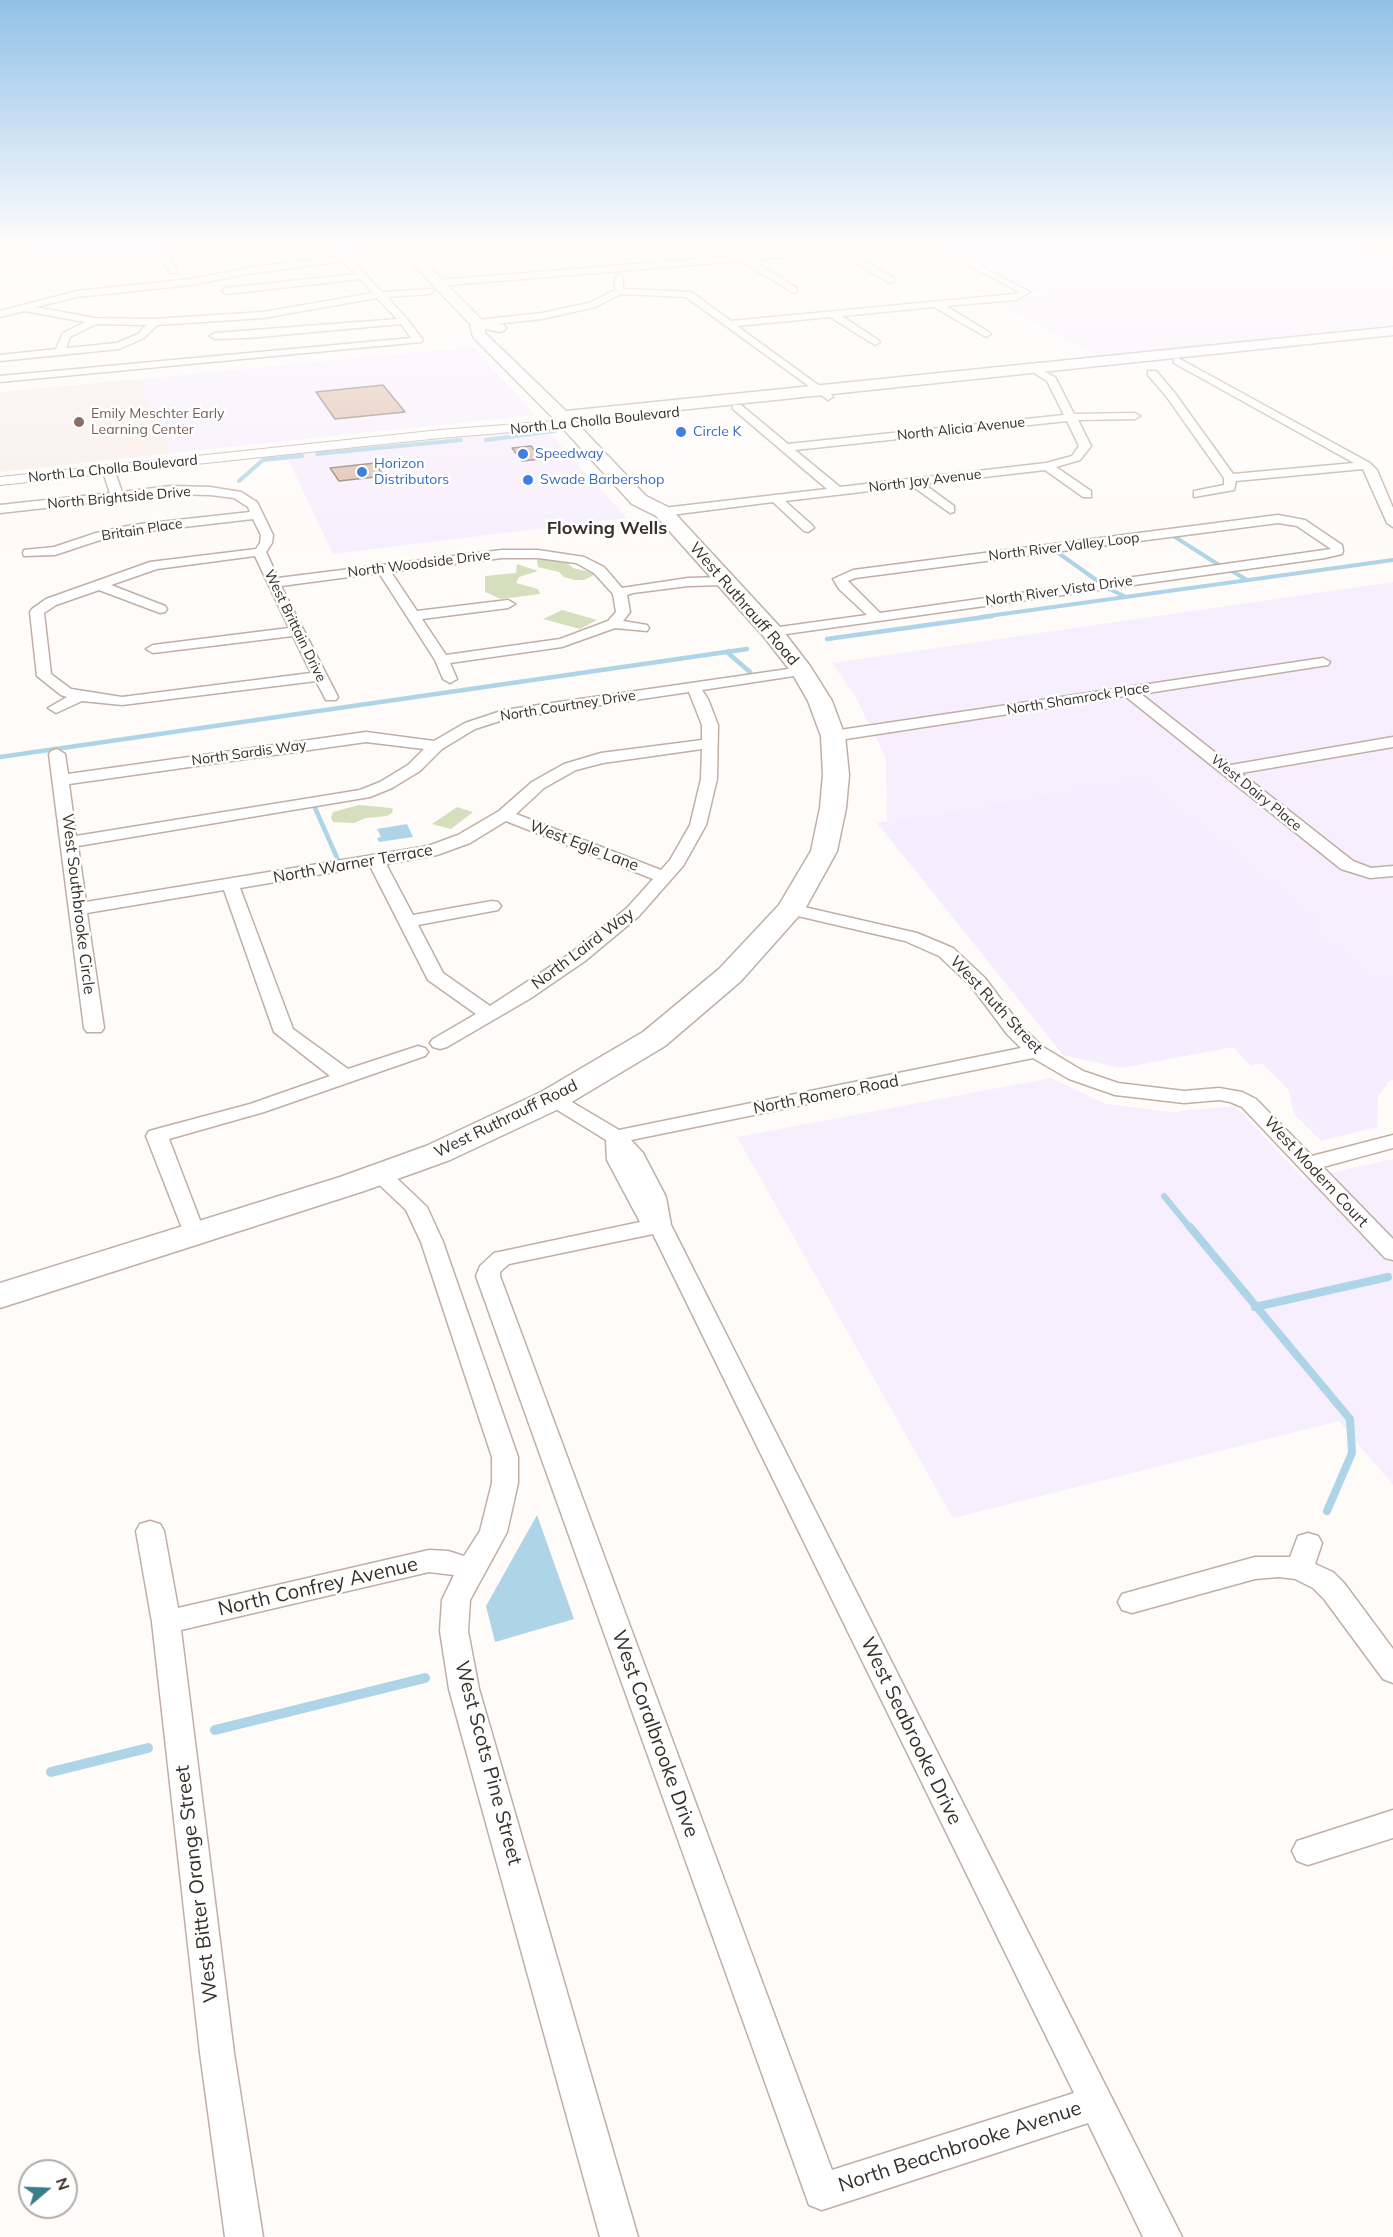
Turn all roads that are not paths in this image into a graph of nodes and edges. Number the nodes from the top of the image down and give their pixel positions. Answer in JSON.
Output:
{"nodes":[{"id":1,"x":82,"y":350,"type":"edge"},
{"id":2,"x":205,"y":350,"type":"edge"},
{"id":3,"x":314,"y":350,"type":"edge"},
{"id":4,"x":495,"y":350,"type":"edge"},
{"id":5,"x":764,"y":350,"type":"edge"},
{"id":6,"x":1225,"y":350,"type":"edge"},
{"id":7,"x":1282,"y":350,"type":"edge"},
{"id":8,"x":60,"y":353,"type":"joint"},
{"id":9,"x":0,"y":358,"type":"edge"},
{"id":10,"x":208,"y":361,"type":"junction"},
{"id":11,"x":1178,"y":361,"type":"junction"},
{"id":12,"x":1038,"y":372,"type":"junction"},
{"id":13,"x":1152,"y":373,"type":"dead end"},
{"id":14,"x":1209,"y":378,"type":"junction"},
{"id":15,"x":0,"y":379,"type":"edge"},
{"id":16,"x":1189,"y":380,"type":"dead end"},
{"id":17,"x":823,"y":394,"type":"junction"},
{"id":18,"x":575,"y":400,"type":"dead end"},
{"id":19,"x":737,"y":407,"type":"junction"},
{"id":20,"x":1135,"y":416,"type":"dead end"},
{"id":21,"x":1071,"y":417,"type":"junction"},
{"id":22,"x":565,"y":420,"type":"junction"},
{"id":23,"x":597,"y":422,"type":"junction"},
{"id":24,"x":786,"y":448,"type":"junction"},
{"id":25,"x":1366,"y":465,"type":"junction"},
{"id":26,"x":1047,"y":466,"type":"junction"},
{"id":27,"x":108,"y":469,"type":"junction"},
{"id":28,"x":1230,"y":478,"type":"junction"},
{"id":29,"x":0,"y":482,"type":"edge"},
{"id":30,"x":914,"y":482,"type":"junction"},
{"id":31,"x":652,"y":484,"type":"dead end"},
{"id":32,"x":237,"y":491,"type":"joint"},
{"id":33,"x":837,"y":491,"type":"junction"},
{"id":34,"x":1087,"y":494,"type":"dead end"},
{"id":35,"x":1198,"y":494,"type":"dead end"},
{"id":36,"x":117,"y":496,"type":"junction"},
{"id":37,"x":775,"y":498,"type":"junction"},
{"id":38,"x":0,"y":509,"type":"edge"},
{"id":39,"x":951,"y":509,"type":"dead end"},
{"id":40,"x":663,"y":512,"type":"junction"},
{"id":41,"x":257,"y":515,"type":"junction"},
{"id":42,"x":1393,"y":523,"type":"edge"},
{"id":43,"x":808,"y":528,"type":"dead end"},
{"id":44,"x":1340,"y":548,"type":"joint"},
{"id":45,"x":260,"y":552,"type":"junction"},
{"id":46,"x":29,"y":553,"type":"dead end"},
{"id":47,"x":382,"y":568,"type":"junction"},
{"id":48,"x":726,"y":581,"type":"junction"},
{"id":49,"x":273,"y":583,"type":"junction"},
{"id":50,"x":99,"y":585,"type":"junction"},
{"id":51,"x":620,"y":593,"type":"junction"},
{"id":52,"x":508,"y":604,"type":"dead end"},
{"id":53,"x":160,"y":609,"type":"dead end"},
{"id":54,"x":413,"y":616,"type":"junction"},
{"id":55,"x":877,"y":617,"type":"junction"},
{"id":56,"x":613,"y":624,"type":"junction"},
{"id":57,"x":642,"y":628,"type":"dead end"},
{"id":58,"x":297,"y":631,"type":"junction"},
{"id":59,"x":772,"y":632,"type":"junction"},
{"id":60,"x":153,"y":649,"type":"dead end"},
{"id":61,"x":442,"y":660,"type":"junction"},
{"id":62,"x":1323,"y":662,"type":"dead end"},
{"id":63,"x":802,"y":671,"type":"junction"},
{"id":64,"x":320,"y":676,"type":"junction"},
{"id":65,"x":450,"y":679,"type":"dead end"},
{"id":66,"x":693,"y":687,"type":"junction"},
{"id":67,"x":1128,"y":691,"type":"junction"},
{"id":68,"x":80,"y":696,"type":"junction"},
{"id":69,"x":331,"y":697,"type":"dead end"},
{"id":70,"x":57,"y":708,"type":"dead end"},
{"id":71,"x":833,"y":736,"type":"junction"},
{"id":72,"x":1393,"y":741,"type":"edge"},
{"id":73,"x":711,"y":743,"type":"junction"},
{"id":74,"x":436,"y":746,"type":"junction"},
{"id":75,"x":57,"y":754,"type":"dead end"},
{"id":76,"x":1228,"y":770,"type":"junction"},
{"id":77,"x":62,"y":780,"type":"junction"},
{"id":78,"x":505,"y":815,"type":"junction"},
{"id":79,"x":70,"y":842,"type":"junction"},
{"id":80,"x":377,"y":862,"type":"junction"},
{"id":81,"x":1393,"y":871,"type":"edge"},
{"id":82,"x":664,"y":877,"type":"junction"},
{"id":83,"x":231,"y":886,"type":"junction"},
{"id":84,"x":492,"y":906,"type":"dead end"},
{"id":85,"x":79,"y":909,"type":"junction"},
{"id":86,"x":791,"y":909,"type":"junction"},
{"id":87,"x":408,"y":921,"type":"junction"},
{"id":88,"x":490,"y":1015,"type":"junction"},
{"id":89,"x":94,"y":1028,"type":"dead end"},
{"id":90,"x":440,"y":1043,"type":"dead end"},
{"id":91,"x":1036,"y":1051,"type":"junction"},
{"id":92,"x":418,"y":1052,"type":"dead end"},
{"id":93,"x":344,"y":1076,"type":"junction"},
{"id":94,"x":1238,"y":1090,"type":"joint"},
{"id":95,"x":553,"y":1099,"type":"junction"},
{"id":96,"x":616,"y":1137,"type":"junction"},
{"id":97,"x":1393,"y":1141,"type":"edge"},
{"id":98,"x":1308,"y":1164,"type":"junction"},
{"id":99,"x":379,"y":1174,"type":"junction"},
{"id":100,"x":660,"y":1225,"type":"junction"},
{"id":101,"x":195,"y":1236,"type":"junction"},
{"id":102,"x":1393,"y":1253,"type":"edge"},
{"id":103,"x":0,"y":1290,"type":"edge"},
{"id":104,"x":150,"y":1531,"type":"dead end"},
{"id":105,"x":471,"y":1569,"type":"junction"},
{"id":106,"x":1132,"y":1602,"type":"dead end"},
{"id":107,"x":166,"y":1622,"type":"junction"},
{"id":108,"x":1393,"y":1671,"type":"edge"},
{"id":109,"x":1393,"y":1824,"type":"edge"},
{"id":110,"x":1308,"y":1851,"type":"dead end"},
{"id":111,"x":1097,"y":2103,"type":"junction"},
{"id":112,"x":822,"y":2192,"type":"joint"},
{"id":113,"x":244,"y":2237,"type":"edge"},
{"id":114,"x":619,"y":2237,"type":"edge"},
{"id":115,"x":1163,"y":2237,"type":"edge"}],
"edges":[{"from":1,"to":8,"type":"street"},
{"from":2,"to":10,"type":"street"},
{"from":3,"to":10,"type":"street"},
{"from":4,"to":22,"type":"main road","name":"West Ruthrauff Road"},
{"from":5,"to":17,"type":"street"},
{"from":6,"to":12,"type":"main road","name":"North La Cholla Boulevard"},
{"from":7,"to":11,"type":"main road","name":"North La Cholla Boulevard"},
{"from":8,"to":9,"type":"street"},
{"from":10,"to":15,"type":"street"},
{"from":11,"to":12,"type":"main road","name":"North La Cholla Boulevard"},
{"from":11,"to":14,"type":"street"},
{"from":12,"to":17,"type":"main road","name":"North La Cholla Boulevard"},
{"from":12,"to":21,"type":"street","name":"North Jay Avenue"},
{"from":13,"to":28,"type":"street"},
{"from":14,"to":16,"type":"street"},
{"from":14,"to":25,"type":"street"},
{"from":17,"to":19,"type":"main road","name":"North La Cholla Boulevard"},
{"from":17,"to":23,"type":"main road","name":"North La Cholla Boulevard"},
{"from":18,"to":23,"type":"main road"},
{"from":19,"to":23,"type":"main road","name":"North La Cholla Boulevard"},
{"from":19,"to":24,"type":"street"},
{"from":20,"to":21,"type":"street","name":"North Alicia Avenue"},
{"from":21,"to":24,"type":"street","name":"North Alicia Avenue"},
{"from":21,"to":26,"type":"street","name":"North Jay Avenue"},
{"from":22,"to":23,"type":"main road","name":"North La Cholla Boulevard"},
{"from":22,"to":27,"type":"street","name":"North La Cholla Boulevard"},
{"from":22,"to":40,"type":"main road","name":"West Ruthrauff Road"},
{"from":24,"to":33,"type":"street"},
{"from":25,"to":28,"type":"street"},
{"from":25,"to":42,"type":"street"},
{"from":26,"to":30,"type":"street","name":"North Jay Avenue"},
{"from":26,"to":34,"type":"street"},
{"from":27,"to":29,"type":"street","name":"North La Cholla Boulevard"},
{"from":27,"to":36,"type":"street"},
{"from":28,"to":35,"type":"street"},
{"from":30,"to":33,"type":"street","name":"North Jay Avenue"},
{"from":30,"to":39,"type":"street"},
{"from":31,"to":40,"type":"main road","name":"West Ruthrauff Road"},
{"from":32,"to":36,"type":"street","name":"North Brightside Drive"},
{"from":32,"to":41,"type":"street","name":"West Brittain Drive"},
{"from":33,"to":37,"type":"street","name":"North Jay Avenue"},
{"from":36,"to":38,"type":"street","name":"North Brightside Drive"},
{"from":37,"to":40,"type":"street","name":"North Jay Avenue"},
{"from":37,"to":43,"type":"street"},
{"from":40,"to":48,"type":"main road","name":"West Ruthrauff Road"},
{"from":41,"to":45,"type":"street","name":"West Brittain Drive"},
{"from":41,"to":46,"type":"street","name":"Britain Place"},
{"from":44,"to":55,"type":"street","name":"North River Vista Drive"},
{"from":44,"to":55,"type":"street","name":"North River Valley Loop"},
{"from":45,"to":49,"type":"street","name":"West Brittain Drive"},
{"from":45,"to":50,"type":"street"},
{"from":47,"to":49,"type":"street","name":"North Woodside Drive"},
{"from":47,"to":51,"type":"street","name":"North Woodside Drive"},
{"from":47,"to":54,"type":"street"},
{"from":48,"to":51,"type":"street"},
{"from":48,"to":59,"type":"main road","name":"West Ruthrauff Road"},
{"from":49,"to":58,"type":"street","name":"West Brittain Drive"},
{"from":50,"to":53,"type":"street"},
{"from":50,"to":68,"type":"street"},
{"from":51,"to":56,"type":"street"},
{"from":52,"to":54,"type":"street"},
{"from":54,"to":61,"type":"street"},
{"from":55,"to":59,"type":"street","name":"North River Vista Drive"},
{"from":56,"to":57,"type":"street"},
{"from":56,"to":61,"type":"street"},
{"from":58,"to":60,"type":"street"},
{"from":58,"to":64,"type":"street","name":"West Brittain Drive"},
{"from":59,"to":63,"type":"main road","name":"West Ruthrauff Road"},
{"from":61,"to":65,"type":"street"},
{"from":62,"to":67,"type":"street","name":"North Shamrock Place"},
{"from":63,"to":66,"type":"street","name":"North Courtney Drive"},
{"from":63,"to":71,"type":"main road","name":"West Ruthrauff Road"},
{"from":64,"to":68,"type":"street"},
{"from":64,"to":69,"type":"street","name":"West Brittain Drive"},
{"from":66,"to":73,"type":"street","name":"North Laird Way"},
{"from":66,"to":74,"type":"street","name":"North Courtney Drive"},
{"from":67,"to":71,"type":"street","name":"North Shamrock Place"},
{"from":67,"to":76,"type":"street","name":"West Dairy Place"},
{"from":68,"to":70,"type":"street"},
{"from":71,"to":86,"type":"main road","name":"West Ruthrauff Road"},
{"from":72,"to":76,"type":"street"},
{"from":73,"to":78,"type":"street","name":"North Warner Terrace"},
{"from":73,"to":82,"type":"street","name":"North Laird Way"},
{"from":74,"to":77,"type":"street","name":"North Sardis Way"},
{"from":74,"to":79,"type":"street","name":"North Courtney Drive"},
{"from":75,"to":77,"type":"street","name":"West Southbrooke Circle"},
{"from":76,"to":81,"type":"street","name":"West Dairy Place"},
{"from":77,"to":79,"type":"street","name":"West Southbrooke Circle"},
{"from":78,"to":80,"type":"street","name":"North Warner Terrace"},
{"from":78,"to":82,"type":"street","name":"West Egle Lane"},
{"from":79,"to":85,"type":"street","name":"West Southbrooke Circle"},
{"from":80,"to":83,"type":"street","name":"North Warner Terrace"},
{"from":80,"to":87,"type":"street"},
{"from":82,"to":88,"type":"street","name":"North Laird Way"},
{"from":83,"to":85,"type":"street","name":"North Warner Terrace"},
{"from":83,"to":93,"type":"street"},
{"from":84,"to":87,"type":"street"},
{"from":85,"to":89,"type":"street","name":"West Southbrooke Circle"},
{"from":86,"to":91,"type":"street","name":"West Ruth Street"},
{"from":86,"to":95,"type":"main road","name":"West Ruthrauff Road"},
{"from":87,"to":88,"type":"street"},
{"from":88,"to":90,"type":"street","name":"North Laird Way"},
{"from":91,"to":94,"type":"street","name":"West Ruth Street"},
{"from":91,"to":96,"type":"street","name":"North Romero Road"},
{"from":92,"to":93,"type":"street"},
{"from":93,"to":101,"type":"street"},
{"from":94,"to":98,"type":"street","name":"West Modern Court"},
{"from":95,"to":96,"type":"street"},
{"from":95,"to":99,"type":"main road","name":"West Ruthrauff Road"},
{"from":96,"to":100,"type":"street"},
{"from":97,"to":98,"type":"street"},
{"from":98,"to":102,"type":"street","name":"West Modern Court"},
{"from":99,"to":101,"type":"main road","name":"West Ruthrauff Road"},
{"from":99,"to":105,"type":"street","name":"West Scots Pine Street"},
{"from":100,"to":111,"type":"street","name":"West Seabrooke Drive"},
{"from":100,"to":112,"type":"street","name":"West Coralbrooke Drive"},
{"from":101,"to":103,"type":"main road","name":"West Ruthrauff Road"},
{"from":104,"to":107,"type":"street","name":"West Bitter Orange Street"},
{"from":105,"to":107,"type":"street","name":"North Confrey Avenue"},
{"from":105,"to":114,"type":"street","name":"West Scots Pine Street"},
{"from":106,"to":108,"type":"street"},
{"from":107,"to":113,"type":"street","name":"West Bitter Orange Street"},
{"from":109,"to":110,"type":"street"},
{"from":111,"to":112,"type":"street","name":"North Beachbrooke Avenue"},
{"from":111,"to":115,"type":"street","name":"West Seabrooke Drive"}]}
